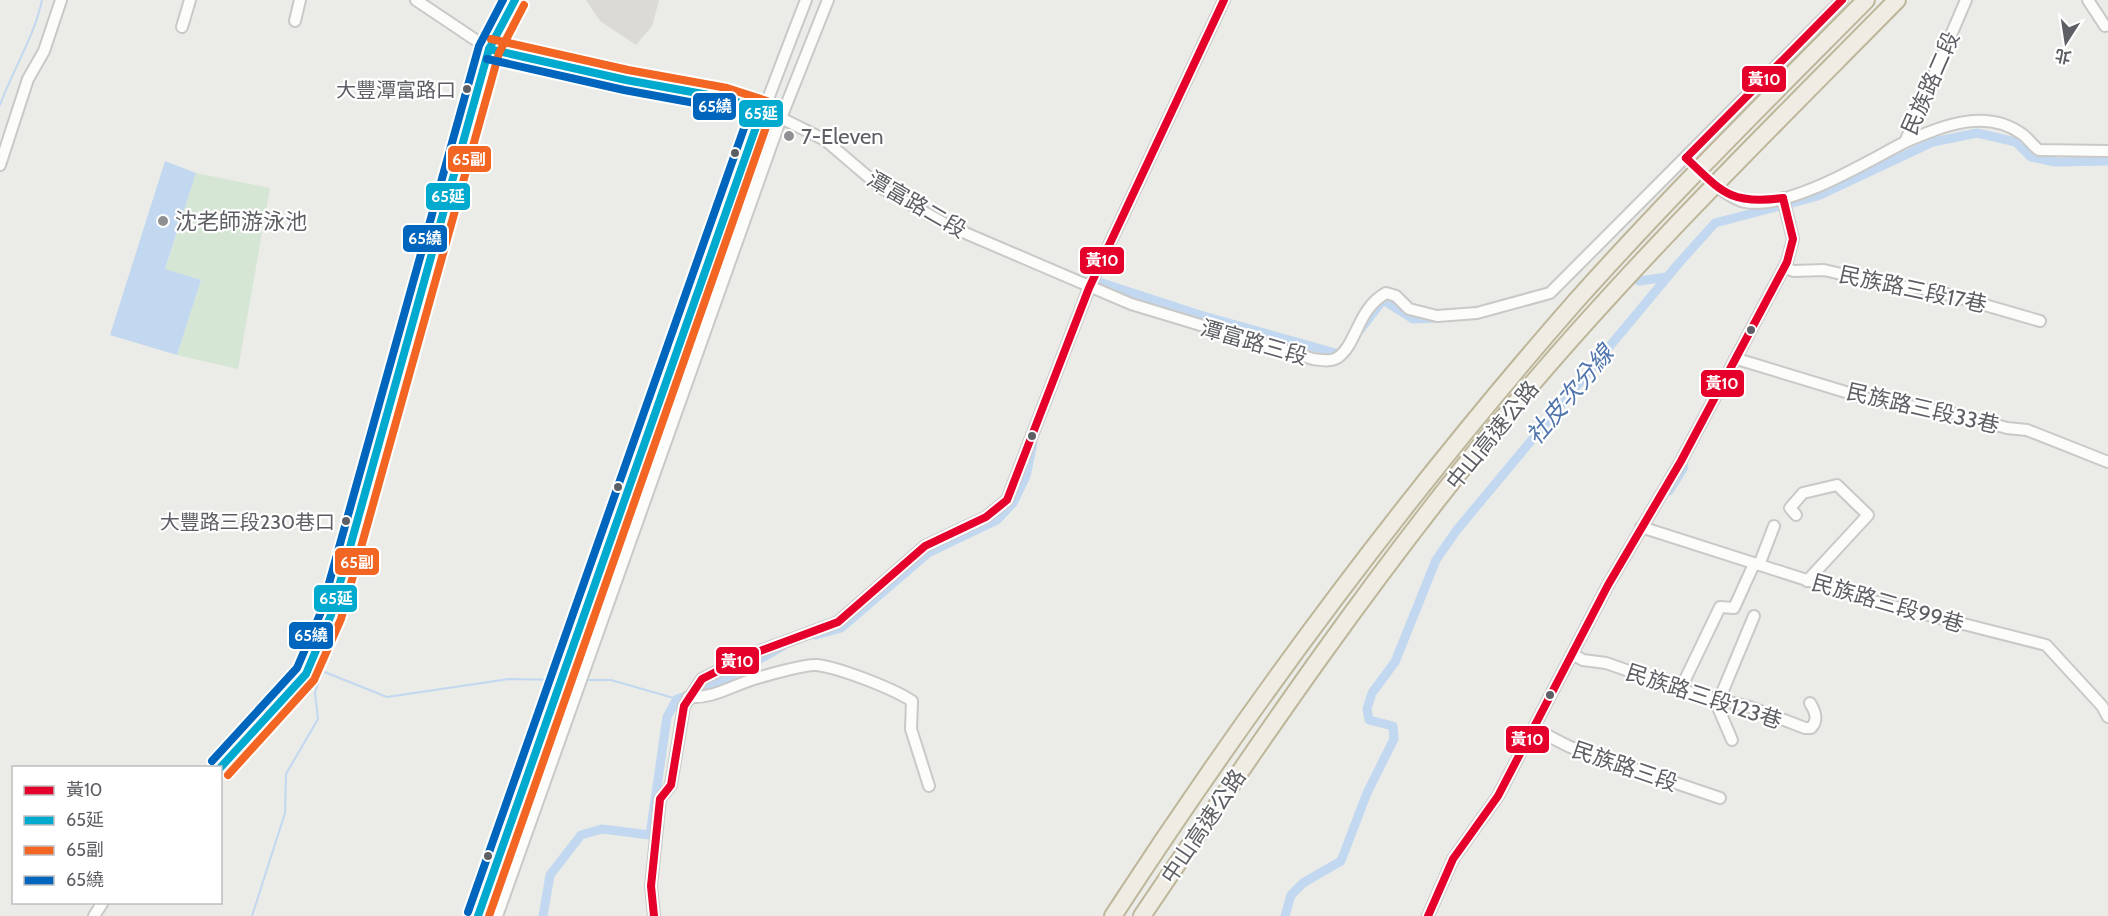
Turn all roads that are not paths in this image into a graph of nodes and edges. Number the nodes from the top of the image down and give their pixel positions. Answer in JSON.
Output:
{"nodes":[{"id":1,"x":61,"y":0,"type":"edge"},
{"id":2,"x":190,"y":0,"type":"edge"},
{"id":3,"x":300,"y":0,"type":"edge"},
{"id":4,"x":416,"y":0,"type":"edge"},
{"id":5,"x":515,"y":0,"type":"edge"},
{"id":6,"x":806,"y":0,"type":"edge"},
{"id":7,"x":828,"y":0,"type":"edge"},
{"id":8,"x":1224,"y":0,"type":"edge"},
{"id":9,"x":1842,"y":0,"type":"edge"},
{"id":10,"x":1866,"y":0,"type":"edge"},
{"id":11,"x":1897,"y":0,"type":"edge"},
{"id":12,"x":1966,"y":0,"type":"edge"},
{"id":13,"x":2088,"y":0,"type":"edge"},
{"id":14,"x":295,"y":21,"type":"dead end"},
{"id":15,"x":2106,"y":26,"type":"dead end"},
{"id":16,"x":182,"y":27,"type":"dead end"},
{"id":17,"x":489,"y":49,"type":"junction"},
{"id":18,"x":762,"y":110,"type":"junction"},
{"id":19,"x":781,"y":118,"type":"junction"},
{"id":20,"x":1905,"y":142,"type":"junction"},
{"id":21,"x":2108,"y":151,"type":"edge"},
{"id":22,"x":0,"y":165,"type":"edge"},
{"id":23,"x":1720,"y":189,"type":"tunnel mouth"},
{"id":24,"x":1784,"y":203,"type":"junction"},
{"id":25,"x":1784,"y":267,"type":"junction"},
{"id":26,"x":1089,"y":288,"type":"junction"},
{"id":27,"x":2040,"y":321,"type":"dead end"},
{"id":28,"x":1737,"y":359,"type":"junction"},
{"id":29,"x":2108,"y":462,"type":"edge"},
{"id":30,"x":1796,"y":515,"type":"dead end"},
{"id":31,"x":1774,"y":526,"type":"dead end"},
{"id":32,"x":1641,"y":527,"type":"junction"},
{"id":33,"x":1756,"y":565,"type":"junction"},
{"id":34,"x":1807,"y":581,"type":"junction"},
{"id":35,"x":1754,"y":616,"type":"dead end"},
{"id":36,"x":1572,"y":654,"type":"junction"},
{"id":37,"x":1681,"y":688,"type":"junction"},
{"id":38,"x":688,"y":697,"type":"junction"},
{"id":39,"x":1716,"y":699,"type":"junction"},
{"id":40,"x":1810,"y":703,"type":"dead end"},
{"id":41,"x":2108,"y":717,"type":"edge"},
{"id":42,"x":1533,"y":728,"type":"junction"},
{"id":43,"x":1732,"y":740,"type":"dead end"},
{"id":44,"x":222,"y":766,"type":"edge"},
{"id":45,"x":929,"y":786,"type":"dead end"},
{"id":46,"x":1720,"y":798,"type":"dead end"},
{"id":47,"x":478,"y":916,"type":"edge"},
{"id":48,"x":497,"y":916,"type":"edge"},
{"id":49,"x":654,"y":916,"type":"edge"},
{"id":50,"x":1113,"y":916,"type":"edge"},
{"id":51,"x":1142,"y":916,"type":"edge"},
{"id":52,"x":1428,"y":916,"type":"edge"}],
"edges":[{"from":1,"to":22,"type":"street"},
{"from":2,"to":16,"type":"street"},
{"from":3,"to":14,"type":"street"},
{"from":4,"to":17,"type":"street","name":"潭富路二段"},
{"from":5,"to":17,"type":"street"},
{"from":6,"to":18,"type":"street"},
{"from":7,"to":19,"type":"street"},
{"from":8,"to":26,"type":"street"},
{"from":9,"to":26,"type":"street","name":"潭富路三段"},
{"from":10,"to":50,"type":"highway","name":"中山高速公路"},
{"from":11,"to":51,"type":"highway","name":"中山高速公路"},
{"from":12,"to":20,"type":"street","name":"民族路二段"},
{"from":13,"to":15,"type":"street"},
{"from":17,"to":18,"type":"street","name":"潭富路二段"},
{"from":17,"to":44,"type":"street"},
{"from":18,"to":19,"type":"street","name":"潭富路二段"},
{"from":18,"to":47,"type":"street"},
{"from":19,"to":26,"type":"street","name":"潭富路二段"},
{"from":19,"to":48,"type":"street"},
{"from":20,"to":21,"type":"street"},
{"from":20,"to":24,"type":"street","name":"民族路二段"},
{"from":23,"to":24,"type":"street"},
{"from":24,"to":25,"type":"street"},
{"from":25,"to":27,"type":"street","name":"民族路三段17巷"},
{"from":25,"to":28,"type":"street"},
{"from":26,"to":38,"type":"street"},
{"from":28,"to":29,"type":"street","name":"民族路三段33巷"},
{"from":28,"to":32,"type":"street"},
{"from":30,"to":34,"type":"street"},
{"from":31,"to":33,"type":"street"},
{"from":32,"to":33,"type":"street","name":"民族路三段99巷"},
{"from":32,"to":36,"type":"street"},
{"from":33,"to":34,"type":"street","name":"民族路三段99巷"},
{"from":33,"to":37,"type":"street"},
{"from":34,"to":41,"type":"street","name":"民族路三段99巷"},
{"from":35,"to":39,"type":"street"},
{"from":36,"to":37,"type":"street","name":"民族路三段123巷"},
{"from":36,"to":42,"type":"street"},
{"from":37,"to":39,"type":"street","name":"民族路三段123巷"},
{"from":38,"to":45,"type":"street"},
{"from":38,"to":49,"type":"street"},
{"from":39,"to":40,"type":"street","name":"民族路三段123巷"},
{"from":39,"to":43,"type":"street"},
{"from":42,"to":46,"type":"street","name":"民族路三段"},
{"from":42,"to":52,"type":"street"}]}
